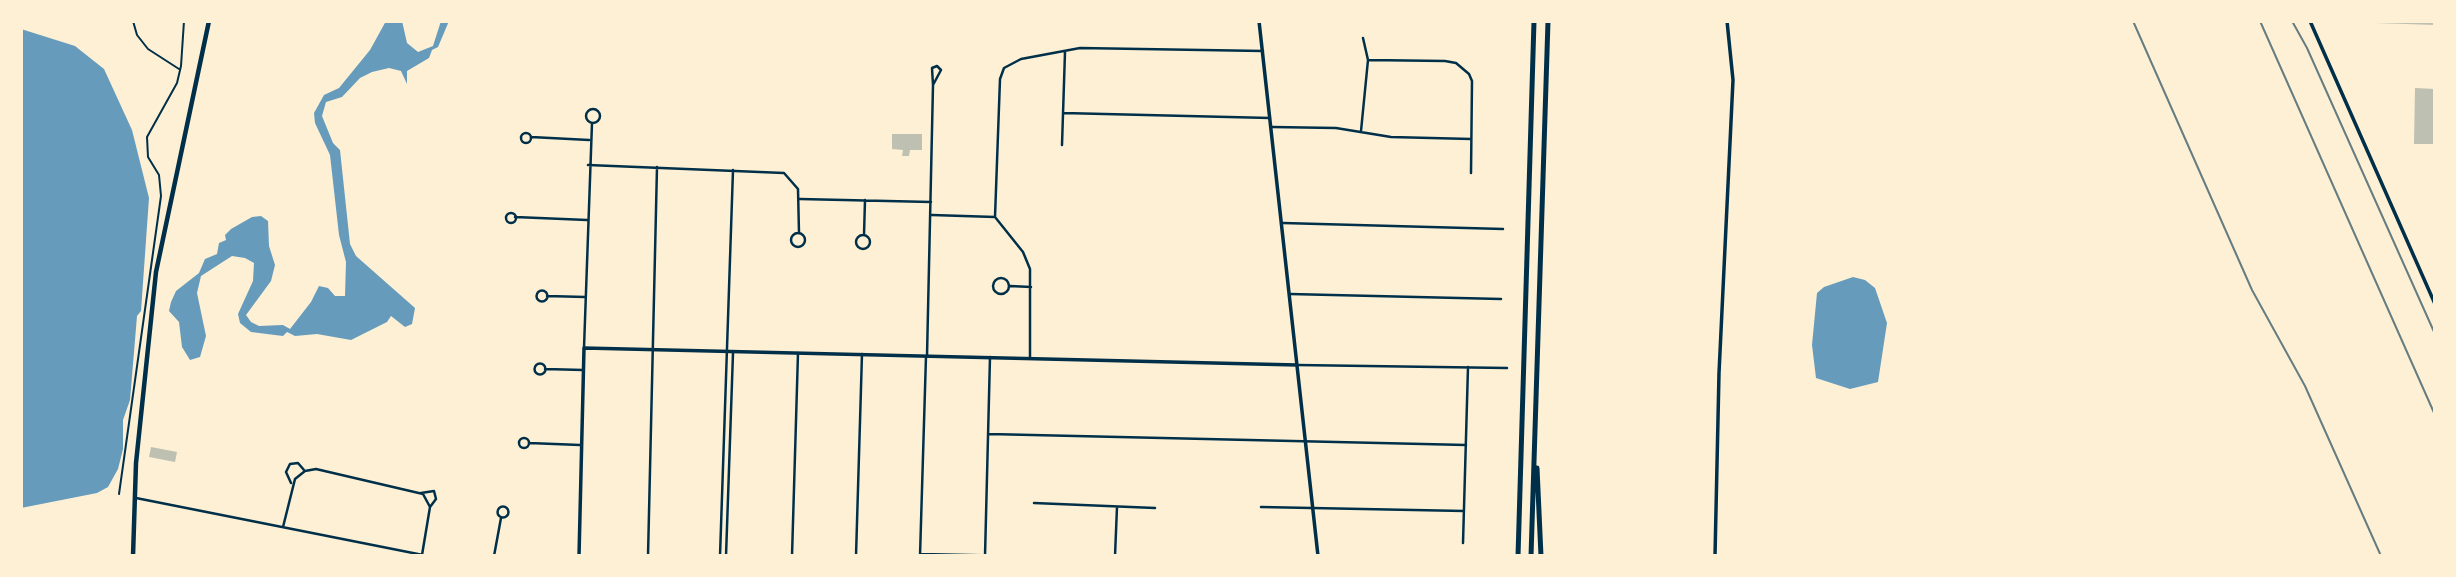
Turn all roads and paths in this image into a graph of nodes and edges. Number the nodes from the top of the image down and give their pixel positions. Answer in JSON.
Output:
{"nodes":[{"id":1,"x":133,"y":21,"type":"edge"},
{"id":2,"x":184,"y":21,"type":"edge"},
{"id":3,"x":209,"y":21,"type":"edge"},
{"id":4,"x":1259,"y":21,"type":"edge"},
{"id":5,"x":1534,"y":21,"type":"edge"},
{"id":6,"x":1548,"y":21,"type":"edge"},
{"id":7,"x":1727,"y":21,"type":"edge"},
{"id":8,"x":2310,"y":21,"type":"edge"},
{"id":9,"x":1363,"y":38,"type":"dead end"},
{"id":10,"x":1263,"y":51,"type":"junction"},
{"id":11,"x":1065,"y":52,"type":"junction"},
{"id":12,"x":1368,"y":60,"type":"junction"},
{"id":13,"x":180,"y":70,"type":"junction"},
{"id":14,"x":933,"y":85,"type":"junction"},
{"id":15,"x":1063,"y":113,"type":"junction"},
{"id":16,"x":1270,"y":118,"type":"junction"},
{"id":17,"x":592,"y":123,"type":"junction"},
{"id":18,"x":1271,"y":127,"type":"junction"},
{"id":19,"x":1360,"y":132,"type":"junction"},
{"id":20,"x":531,"y":137,"type":"dead end"},
{"id":21,"x":1471,"y":139,"type":"junction"},
{"id":22,"x":589,"y":140,"type":"junction"},
{"id":23,"x":1062,"y":145,"type":"dead end"},
{"id":24,"x":588,"y":165,"type":"junction"},
{"id":25,"x":657,"y":167,"type":"junction"},
{"id":26,"x":733,"y":170,"type":"junction"},
{"id":27,"x":1471,"y":173,"type":"dead end"},
{"id":28,"x":800,"y":199,"type":"junction"},
{"id":29,"x":864,"y":200,"type":"junction"},
{"id":30,"x":931,"y":202,"type":"junction"},
{"id":31,"x":931,"y":215,"type":"junction"},
{"id":32,"x":515,"y":217,"type":"dead end"},
{"id":33,"x":995,"y":217,"type":"junction"},
{"id":34,"x":587,"y":220,"type":"junction"},
{"id":35,"x":1282,"y":223,"type":"junction"},
{"id":36,"x":1503,"y":229,"type":"dead end"},
{"id":37,"x":799,"y":233,"type":"junction"},
{"id":38,"x":863,"y":235,"type":"junction"},
{"id":39,"x":1010,"y":286,"type":"junction"},
{"id":40,"x":1031,"y":287,"type":"junction"},
{"id":41,"x":1289,"y":294,"type":"junction"},
{"id":42,"x":547,"y":296,"type":"dead end"},
{"id":43,"x":585,"y":297,"type":"junction"},
{"id":44,"x":1501,"y":299,"type":"dead end"},
{"id":45,"x":2435,"y":304,"type":"edge"},
{"id":46,"x":584,"y":348,"type":"junction"},
{"id":47,"x":653,"y":349,"type":"junction"},
{"id":48,"x":726,"y":351,"type":"junction"},
{"id":49,"x":733,"y":351,"type":"junction"},
{"id":50,"x":798,"y":353,"type":"junction"},
{"id":51,"x":862,"y":354,"type":"junction"},
{"id":52,"x":927,"y":356,"type":"junction"},
{"id":53,"x":990,"y":357,"type":"junction"},
{"id":54,"x":1030,"y":358,"type":"junction"},
{"id":55,"x":1297,"y":365,"type":"junction"},
{"id":56,"x":1468,"y":367,"type":"junction"},
{"id":57,"x":1507,"y":368,"type":"dead end"},
{"id":58,"x":545,"y":369,"type":"dead end"},
{"id":59,"x":583,"y":370,"type":"junction"},
{"id":60,"x":1534,"y":432,"type":"junction"},
{"id":61,"x":989,"y":434,"type":"junction"},
{"id":62,"x":1305,"y":442,"type":"junction"},
{"id":63,"x":529,"y":443,"type":"dead end"},
{"id":64,"x":580,"y":445,"type":"junction"},
{"id":65,"x":1466,"y":445,"type":"junction"},
{"id":66,"x":305,"y":471,"type":"junction"},
{"id":67,"x":291,"y":486,"type":"junction"},
{"id":68,"x":421,"y":493,"type":"junction"},
{"id":69,"x":119,"y":494,"type":"dead end"},
{"id":70,"x":134,"y":498,"type":"junction"},
{"id":71,"x":1034,"y":503,"type":"dead end"},
{"id":72,"x":430,"y":507,"type":"junction"},
{"id":73,"x":1117,"y":507,"type":"junction"},
{"id":74,"x":1261,"y":507,"type":"dead end"},
{"id":75,"x":1155,"y":508,"type":"dead end"},
{"id":76,"x":1312,"y":509,"type":"junction"},
{"id":77,"x":1464,"y":511,"type":"junction"},
{"id":78,"x":501,"y":518,"type":"dead end"},
{"id":79,"x":721,"y":525,"type":"junction"},
{"id":80,"x":727,"y":526,"type":"junction"},
{"id":81,"x":284,"y":527,"type":"junction"},
{"id":82,"x":1463,"y":543,"type":"dead end"},
{"id":83,"x":422,"y":555,"type":"edge"},
{"id":84,"x":920,"y":555,"type":"edge"},
{"id":85,"x":132,"y":556,"type":"edge"},
{"id":86,"x":429,"y":556,"type":"edge"},
{"id":87,"x":494,"y":556,"type":"edge"},
{"id":88,"x":579,"y":556,"type":"edge"},
{"id":89,"x":648,"y":556,"type":"edge"},
{"id":90,"x":720,"y":556,"type":"edge"},
{"id":91,"x":726,"y":556,"type":"edge"},
{"id":92,"x":792,"y":556,"type":"edge"},
{"id":93,"x":856,"y":556,"type":"edge"},
{"id":94,"x":985,"y":556,"type":"edge"},
{"id":95,"x":1018,"y":556,"type":"edge"},
{"id":96,"x":1115,"y":556,"type":"edge"},
{"id":97,"x":1318,"y":556,"type":"edge"},
{"id":98,"x":1518,"y":556,"type":"edge"},
{"id":99,"x":1531,"y":556,"type":"edge"},
{"id":100,"x":1541,"y":556,"type":"edge"},
{"id":101,"x":1715,"y":556,"type":"edge"}],
"edges":[{"from":1,"to":13,"type":"path"},
{"from":2,"to":13,"type":"path"},
{"from":3,"to":70,"type":"main road"},
{"from":4,"to":10,"type":"street"},
{"from":5,"to":98,"type":"highway"},
{"from":6,"to":60,"type":"highway"},
{"from":7,"to":101,"type":"street"},
{"from":8,"to":45,"type":"street"},
{"from":9,"to":12,"type":"street"},
{"from":10,"to":11,"type":"street"},
{"from":10,"to":16,"type":"street"},
{"from":11,"to":15,"type":"street"},
{"from":11,"to":33,"type":"street"},
{"from":12,"to":19,"type":"street"},
{"from":12,"to":21,"type":"street"},
{"from":13,"to":69,"type":"path"},
{"from":14,"to":14,"type":"street"},
{"from":14,"to":30,"type":"street"},
{"from":15,"to":16,"type":"street"},
{"from":15,"to":23,"type":"street"},
{"from":16,"to":18,"type":"street"},
{"from":17,"to":17,"type":"street"},
{"from":17,"to":22,"type":"street"},
{"from":18,"to":19,"type":"street"},
{"from":18,"to":35,"type":"street"},
{"from":19,"to":21,"type":"street"},
{"from":20,"to":22,"type":"street"},
{"from":21,"to":27,"type":"street"},
{"from":22,"to":24,"type":"street"},
{"from":24,"to":25,"type":"street"},
{"from":24,"to":34,"type":"street"},
{"from":25,"to":26,"type":"street"},
{"from":25,"to":47,"type":"street"},
{"from":26,"to":28,"type":"street"},
{"from":26,"to":48,"type":"street"},
{"from":28,"to":29,"type":"street"},
{"from":28,"to":37,"type":"street"},
{"from":29,"to":30,"type":"street"},
{"from":29,"to":38,"type":"street"},
{"from":30,"to":31,"type":"street"},
{"from":31,"to":33,"type":"street"},
{"from":31,"to":52,"type":"street"},
{"from":32,"to":34,"type":"street"},
{"from":33,"to":40,"type":"street"},
{"from":34,"to":43,"type":"street"},
{"from":35,"to":36,"type":"street"},
{"from":35,"to":41,"type":"street"},
{"from":37,"to":37,"type":"street"},
{"from":38,"to":38,"type":"street"},
{"from":39,"to":39,"type":"street"},
{"from":39,"to":40,"type":"street"},
{"from":40,"to":54,"type":"street"},
{"from":41,"to":44,"type":"street"},
{"from":41,"to":55,"type":"street"},
{"from":42,"to":43,"type":"street"},
{"from":43,"to":46,"type":"street"},
{"from":46,"to":47,"type":"street"},
{"from":46,"to":59,"type":"street"},
{"from":47,"to":48,"type":"street"},
{"from":47,"to":89,"type":"street"},
{"from":48,"to":49,"type":"street"},
{"from":48,"to":79,"type":"street"},
{"from":49,"to":50,"type":"street"},
{"from":49,"to":80,"type":"street"},
{"from":50,"to":51,"type":"street"},
{"from":50,"to":92,"type":"street"},
{"from":51,"to":52,"type":"street"},
{"from":51,"to":93,"type":"street"},
{"from":52,"to":53,"type":"street"},
{"from":52,"to":84,"type":"street"},
{"from":53,"to":54,"type":"street"},
{"from":53,"to":61,"type":"street"},
{"from":54,"to":55,"type":"street"},
{"from":55,"to":56,"type":"street"},
{"from":55,"to":62,"type":"street"},
{"from":56,"to":57,"type":"street"},
{"from":56,"to":65,"type":"street"},
{"from":58,"to":59,"type":"street"},
{"from":59,"to":64,"type":"street"},
{"from":60,"to":99,"type":"highway"},
{"from":60,"to":100,"type":"highway"},
{"from":61,"to":62,"type":"street"},
{"from":61,"to":94,"type":"street"},
{"from":62,"to":65,"type":"street"},
{"from":62,"to":76,"type":"street"},
{"from":63,"to":64,"type":"street"},
{"from":64,"to":88,"type":"street"},
{"from":65,"to":77,"type":"street"},
{"from":66,"to":67,"type":"street"},
{"from":66,"to":67,"type":"street"},
{"from":66,"to":68,"type":"street"},
{"from":67,"to":81,"type":"street"},
{"from":68,"to":72,"type":"street"},
{"from":68,"to":72,"type":"street"},
{"from":70,"to":81,"type":"street"},
{"from":70,"to":85,"type":"main road"},
{"from":71,"to":73,"type":"street"},
{"from":72,"to":83,"type":"street"},
{"from":73,"to":75,"type":"street"},
{"from":73,"to":96,"type":"street"},
{"from":74,"to":76,"type":"street"},
{"from":76,"to":77,"type":"street"},
{"from":76,"to":97,"type":"street"},
{"from":77,"to":82,"type":"street"},
{"from":78,"to":87,"type":"street"},
{"from":79,"to":80,"type":"street"},
{"from":79,"to":90,"type":"street"},
{"from":80,"to":91,"type":"street"},
{"from":81,"to":83,"type":"street"},
{"from":83,"to":86,"type":"street"},
{"from":84,"to":94,"type":"street"},
{"from":94,"to":95,"type":"street"}]}
